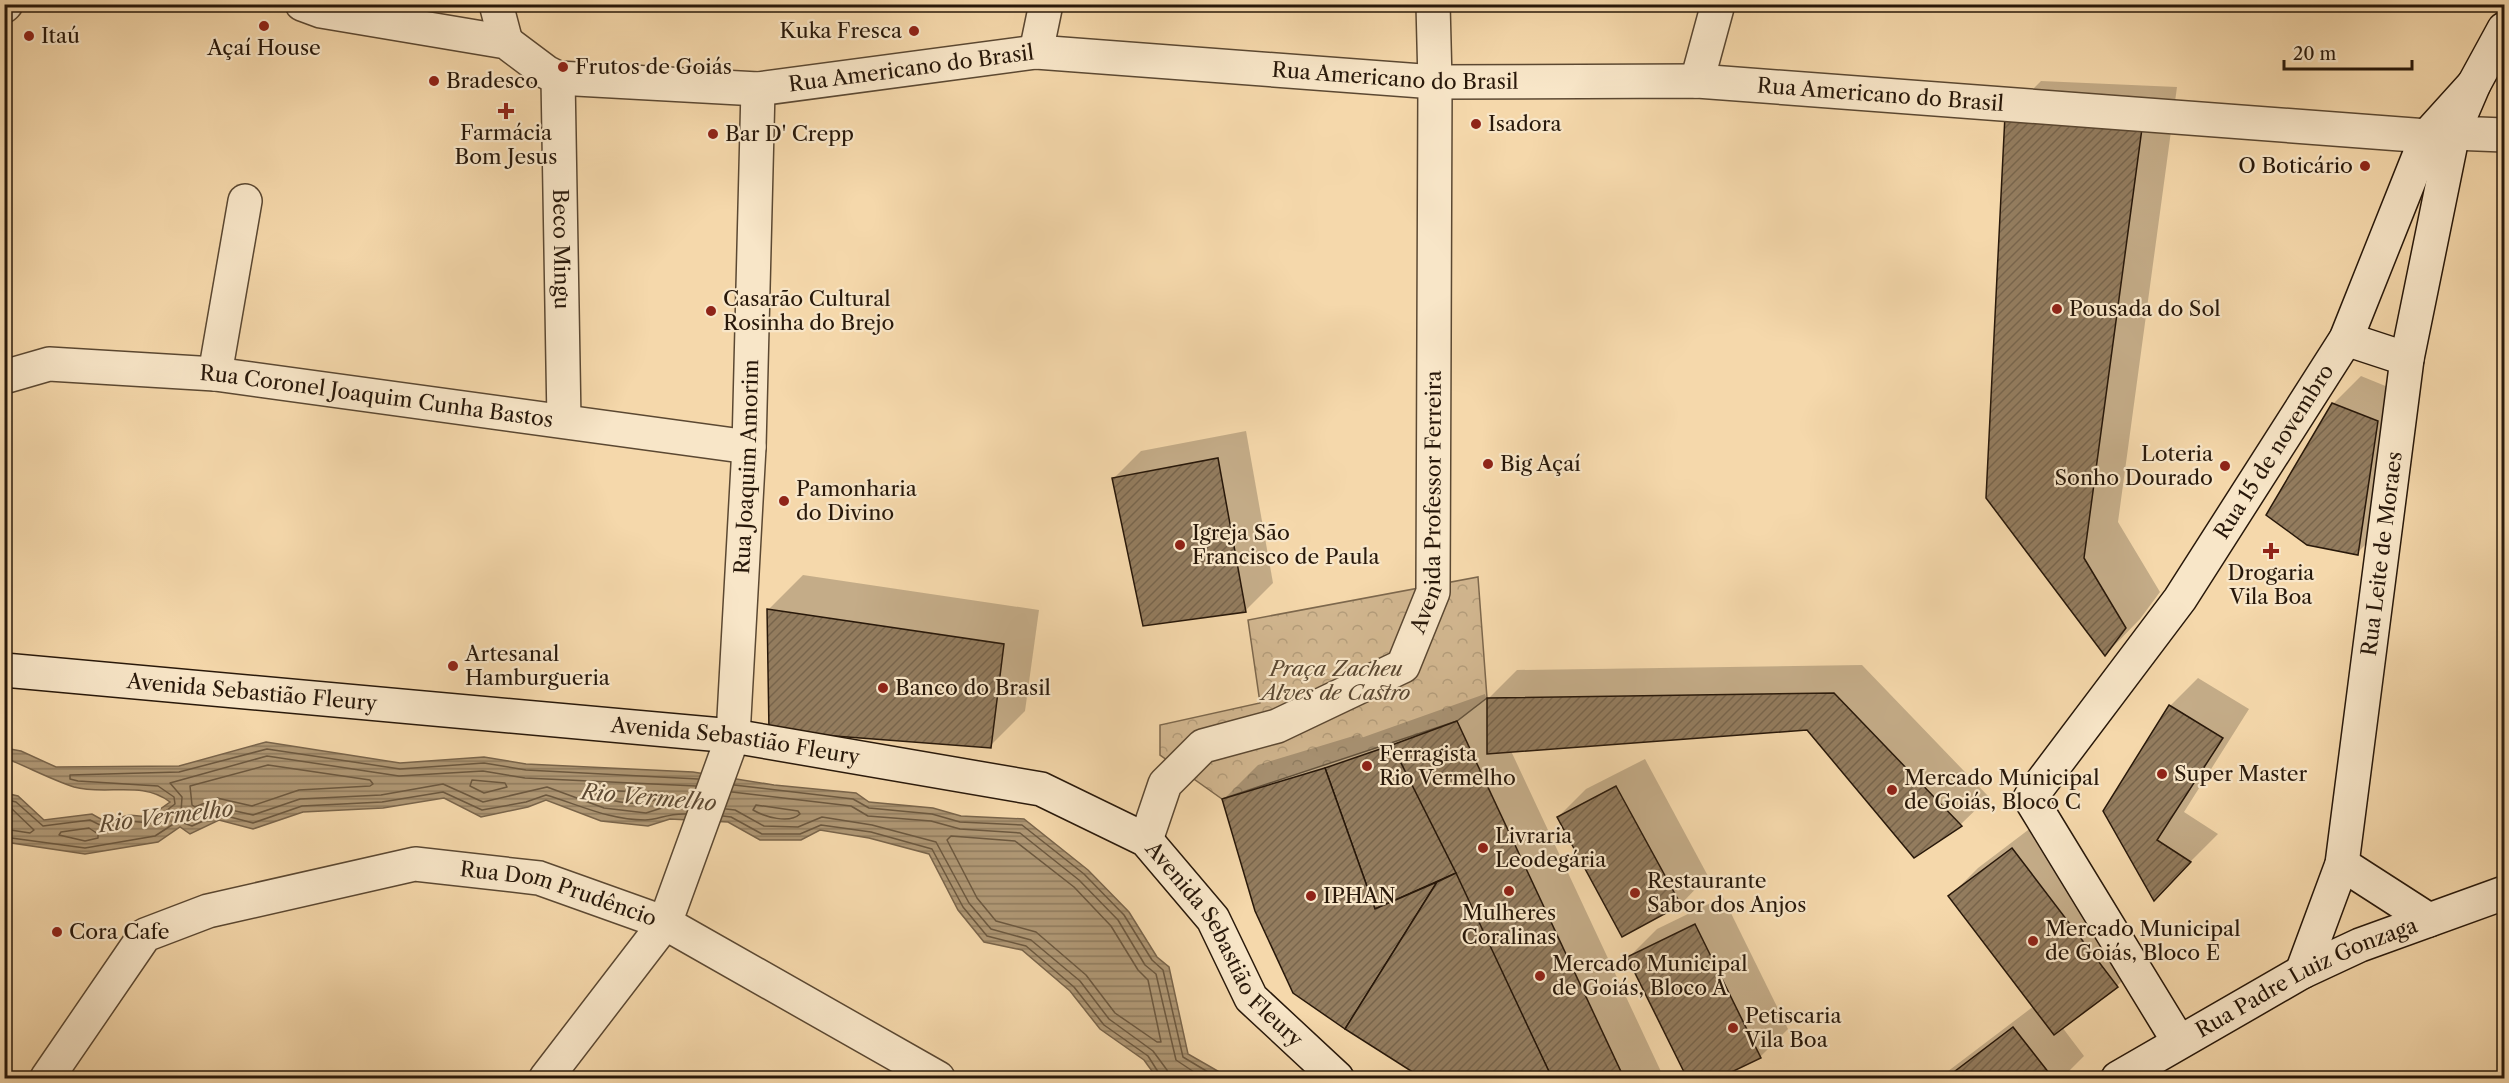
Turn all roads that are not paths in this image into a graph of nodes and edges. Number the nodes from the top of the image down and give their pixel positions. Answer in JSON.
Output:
{"nodes":[{"id":1,"x":302,"y":4,"type":"edge"},
{"id":2,"x":496,"y":4,"type":"edge"},
{"id":3,"x":1046,"y":4,"type":"edge"},
{"id":4,"x":1433,"y":4,"type":"edge"},
{"id":5,"x":1718,"y":4,"type":"edge"},
{"id":6,"x":2505,"y":29,"type":"edge"},
{"id":7,"x":506,"y":42,"type":"junction"},
{"id":8,"x":1036,"y":52,"type":"junction"},
{"id":9,"x":558,"y":78,"type":"junction"},
{"id":10,"x":1697,"y":81,"type":"junction"},
{"id":11,"x":1435,"y":82,"type":"junction"},
{"id":12,"x":758,"y":89,"type":"junction"},
{"id":13,"x":2440,"y":135,"type":"junction"},
{"id":14,"x":2505,"y":135,"type":"edge"},
{"id":15,"x":245,"y":201,"type":"dead end"},
{"id":16,"x":2346,"y":339,"type":"junction"},
{"id":17,"x":2407,"y":359,"type":"junction"},
{"id":18,"x":215,"y":374,"type":"junction"},
{"id":19,"x":4,"y":376,"type":"edge"},
{"id":20,"x":564,"y":421,"type":"junction"},
{"id":21,"x":749,"y":447,"type":"junction"},
{"id":22,"x":4,"y":669,"type":"edge"},
{"id":23,"x":733,"y":736,"type":"junction"},
{"id":24,"x":1146,"y":840,"type":"junction"},
{"id":25,"x":2342,"y":864,"type":"junction"},
{"id":26,"x":2505,"y":893,"type":"edge"},
{"id":27,"x":670,"y":911,"type":"junction"},
{"id":28,"x":2429,"y":920,"type":"junction"},
{"id":29,"x":2302,"y":972,"type":"junction"},
{"id":30,"x":2179,"y":1042,"type":"junction"},
{"id":31,"x":48,"y":1078,"type":"edge"},
{"id":32,"x":546,"y":1078,"type":"edge"},
{"id":33,"x":938,"y":1078,"type":"edge"},
{"id":34,"x":1337,"y":1078,"type":"edge"},
{"id":35,"x":2118,"y":1078,"type":"edge"}],
"edges":[{"from":1,"to":7,"type":"street","name":"Rua Americano do Brasil"},
{"from":2,"to":7,"type":"street"},
{"from":3,"to":8,"type":"street"},
{"from":4,"to":11,"type":"street","name":"Avenida Professor Ferreira"},
{"from":5,"to":10,"type":"street"},
{"from":6,"to":13,"type":"street","name":"Rua 15 de novembro"},
{"from":7,"to":9,"type":"street","name":"Rua Americano do Brasil"},
{"from":8,"to":11,"type":"street","name":"Rua Americano do Brasil"},
{"from":8,"to":12,"type":"street","name":"Rua Americano do Brasil"},
{"from":9,"to":12,"type":"street","name":"Rua Americano do Brasil"},
{"from":9,"to":20,"type":"street","name":"Beco Mingu"},
{"from":10,"to":11,"type":"street","name":"Rua Americano do Brasil"},
{"from":10,"to":13,"type":"street","name":"Rua Americano do Brasil"},
{"from":11,"to":24,"type":"street","name":"Avenida Professor Ferreira"},
{"from":12,"to":21,"type":"street","name":"Rua Joaquim Amorim"},
{"from":13,"to":14,"type":"street","name":"Rua Americano do Brasil"},
{"from":13,"to":16,"type":"street","name":"Rua 15 de novembro"},
{"from":13,"to":17,"type":"street","name":"Rua Leite de Moraes"},
{"from":15,"to":18,"type":"street"},
{"from":16,"to":17,"type":"street"},
{"from":16,"to":30,"type":"street","name":"Rua 15 de novembro"},
{"from":17,"to":25,"type":"street","name":"Rua Leite de Moraes"},
{"from":18,"to":19,"type":"street","name":"Rua Coronel Joaquim Cunha Bastos"},
{"from":18,"to":20,"type":"street","name":"Rua Coronel Joaquim Cunha Bastos"},
{"from":20,"to":21,"type":"street","name":"Rua Coronel Joaquim Cunha Bastos"},
{"from":21,"to":23,"type":"street","name":"Rua Joaquim Amorim"},
{"from":22,"to":23,"type":"street","name":"Avenida Sebastião Fleury"},
{"from":23,"to":24,"type":"street","name":"Avenida Sebastião Fleury"},
{"from":23,"to":27,"type":"street","name":"Rua Joaquim Amorim"},
{"from":24,"to":34,"type":"street","name":"Avenida Sebastião Fleury"},
{"from":25,"to":28,"type":"street"},
{"from":25,"to":29,"type":"street","name":"Rua Leite de Moraes"},
{"from":26,"to":28,"type":"street","name":"Rua Padre Luiz Gonzaga"},
{"from":27,"to":31,"type":"street","name":"Rua Dom Prudêncio"},
{"from":27,"to":32,"type":"street","name":"Rua Joaquim Amorim"},
{"from":27,"to":33,"type":"street","name":"Rua Dom Prudêncio"},
{"from":28,"to":29,"type":"street","name":"Rua Padre Luiz Gonzaga"},
{"from":29,"to":30,"type":"street","name":"Rua Padre Luiz Gonzaga"},
{"from":30,"to":35,"type":"street","name":"Rua Padre Luiz Gonzaga"}]}
